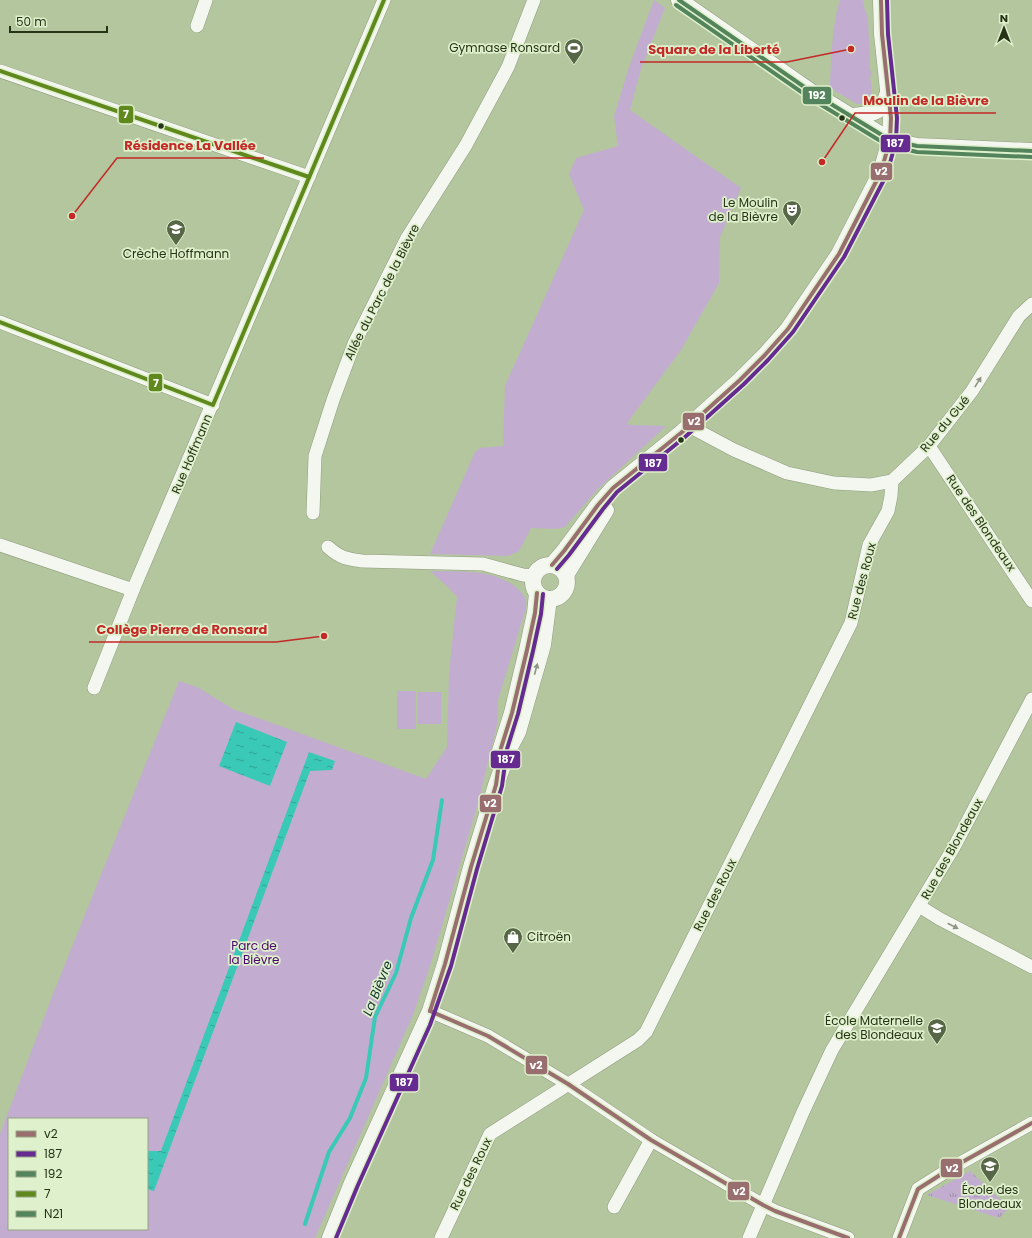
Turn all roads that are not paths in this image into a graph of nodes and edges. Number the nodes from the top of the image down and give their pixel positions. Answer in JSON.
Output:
{"nodes":[{"id":1,"x":206,"y":0,"type":"edge"},
{"id":2,"x":384,"y":0,"type":"edge"},
{"id":3,"x":534,"y":0,"type":"edge"},
{"id":4,"x":679,"y":0,"type":"edge"},
{"id":5,"x":881,"y":0,"type":"edge"},
{"id":6,"x":197,"y":26,"type":"dead end"},
{"id":7,"x":0,"y":71,"type":"edge"},
{"id":8,"x":888,"y":93,"type":"junction"},
{"id":9,"x":851,"y":116,"type":"junction"},
{"id":10,"x":890,"y":140,"type":"junction"},
{"id":11,"x":1032,"y":151,"type":"edge"},
{"id":12,"x":309,"y":177,"type":"junction"},
{"id":13,"x":1032,"y":304,"type":"edge"},
{"id":14,"x":0,"y":322,"type":"edge"},
{"id":15,"x":213,"y":405,"type":"junction"},
{"id":16,"x":689,"y":426,"type":"junction"},
{"id":17,"x":929,"y":446,"type":"junction"},
{"id":18,"x":661,"y":450,"type":"junction"},
{"id":19,"x":892,"y":481,"type":"junction"},
{"id":20,"x":313,"y":513,"type":"dead end"},
{"id":21,"x":0,"y":545,"type":"edge"},
{"id":22,"x":328,"y":547,"type":"dead end"},
{"id":23,"x":552,"y":564,"type":"junction"},
{"id":24,"x":566,"y":575,"type":"junction"},
{"id":25,"x":533,"y":576,"type":"junction"},
{"id":26,"x":133,"y":590,"type":"junction"},
{"id":27,"x":543,"y":596,"type":"junction"},
{"id":28,"x":1032,"y":601,"type":"edge"},
{"id":29,"x":94,"y":688,"type":"dead end"},
{"id":30,"x":1032,"y":699,"type":"edge"},
{"id":31,"x":919,"y":906,"type":"junction"},
{"id":32,"x":1032,"y":967,"type":"edge"},
{"id":33,"x":430,"y":1011,"type":"junction"},
{"id":34,"x":568,"y":1084,"type":"junction"},
{"id":35,"x":1032,"y":1123,"type":"edge"},
{"id":36,"x":651,"y":1140,"type":"junction"},
{"id":37,"x":764,"y":1205,"type":"junction"},
{"id":38,"x":614,"y":1207,"type":"dead end"},
{"id":39,"x":330,"y":1238,"type":"edge"},
{"id":40,"x":441,"y":1238,"type":"edge"},
{"id":41,"x":749,"y":1238,"type":"edge"},
{"id":42,"x":848,"y":1238,"type":"edge"},
{"id":43,"x":899,"y":1238,"type":"edge"}],
"edges":[{"from":1,"to":6,"type":"street"},
{"from":2,"to":12,"type":"street","name":"Rue Hoffmann"},
{"from":3,"to":20,"type":"street","name":"Allée du Parc de la Bièvre"},
{"from":4,"to":9,"type":"main road"},
{"from":5,"to":8,"type":"main road"},
{"from":7,"to":12,"type":"street"},
{"from":8,"to":9,"type":"main road"},
{"from":8,"to":10,"type":"main road"},
{"from":9,"to":10,"type":"main road"},
{"from":10,"to":11,"type":"main road"},
{"from":10,"to":16,"type":"main road"},
{"from":12,"to":15,"type":"street","name":"Rue Hoffmann"},
{"from":17,"to":13,"type":"street","name":"Rue du Gué","one_way":true},
{"from":14,"to":15,"type":"street"},
{"from":15,"to":26,"type":"street","name":"Rue Hoffmann"},
{"from":16,"to":18,"type":"main road"},
{"from":16,"to":19,"type":"street"},
{"from":17,"to":19,"type":"street","name":"Rue du Gué"},
{"from":17,"to":28,"type":"street","name":"Rue des Blondeaux"},
{"from":18,"to":23,"type":"main road"},
{"from":18,"to":24,"type":"main road"},
{"from":19,"to":34,"type":"street","name":"Rue des Roux"},
{"from":21,"to":26,"type":"street"},
{"from":22,"to":25,"type":"street"},
{"from":23,"to":24,"type":"main road"},
{"from":23,"to":25,"type":"main road"},
{"from":24,"to":27,"type":"main road"},
{"from":25,"to":27,"type":"main road"},
{"from":26,"to":29,"type":"street","name":"Rue Hoffmann"},
{"from":27,"to":33,"type":"main road"},
{"from":30,"to":31,"type":"street","name":"Rue des Blondeaux"},
{"from":31,"to":32,"type":"street","name":"Rue des Blondeaux","one_way":true},
{"from":31,"to":37,"type":"street"},
{"from":33,"to":34,"type":"street"},
{"from":33,"to":39,"type":"main road"},
{"from":34,"to":36,"type":"street"},
{"from":34,"to":40,"type":"street","name":"Rue des Roux"},
{"from":35,"to":43,"type":"street"},
{"from":36,"to":37,"type":"street"},
{"from":36,"to":38,"type":"street"},
{"from":37,"to":41,"type":"street"},
{"from":37,"to":42,"type":"street"}]}
